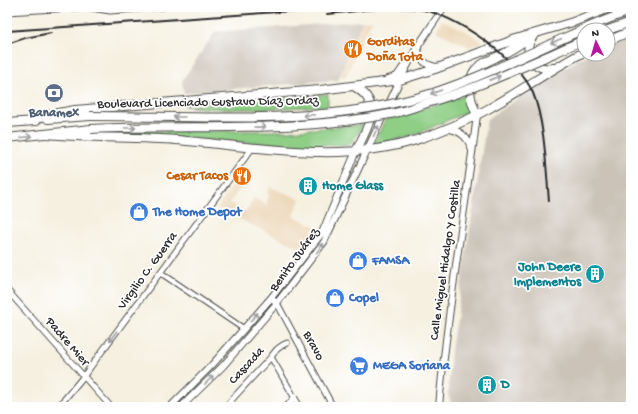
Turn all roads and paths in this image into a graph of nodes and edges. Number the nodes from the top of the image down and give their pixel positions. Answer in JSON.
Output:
{"nodes":[{"id":1,"x":163,"y":7,"type":"edge"},
{"id":2,"x":444,"y":7,"type":"edge"},
{"id":3,"x":612,"y":7,"type":"edge"},
{"id":4,"x":101,"y":8,"type":"edge"},
{"id":5,"x":631,"y":11,"type":"edge"},
{"id":6,"x":7,"y":12,"type":"edge"},
{"id":7,"x":631,"y":22,"type":"edge"},
{"id":8,"x":616,"y":27,"type":"edge"},
{"id":9,"x":631,"y":31,"type":"edge"},
{"id":10,"x":535,"y":34,"type":"junction"},
{"id":11,"x":616,"y":38,"type":"edge"},
{"id":12,"x":576,"y":43,"type":"edge"},
{"id":13,"x":418,"y":47,"type":"junction"},
{"id":14,"x":576,"y":56,"type":"edge"},
{"id":15,"x":559,"y":65,"type":"junction"},
{"id":16,"x":440,"y":67,"type":"junction"},
{"id":17,"x":400,"y":80,"type":"junction"},
{"id":18,"x":354,"y":86,"type":"junction"},
{"id":19,"x":315,"y":90,"type":"junction"},
{"id":20,"x":477,"y":115,"type":"junction"},
{"id":21,"x":31,"y":121,"type":"junction"},
{"id":22,"x":7,"y":123,"type":"edge"},
{"id":23,"x":445,"y":129,"type":"junction"},
{"id":24,"x":46,"y":134,"type":"junction"},
{"id":25,"x":7,"y":138,"type":"edge"},
{"id":26,"x":253,"y":147,"type":"junction"},
{"id":27,"x":367,"y":150,"type":"junction"},
{"id":28,"x":356,"y":151,"type":"junction"},
{"id":29,"x":472,"y":156,"type":"junction"},
{"id":30,"x":301,"y":260,"type":"junction"},
{"id":31,"x":307,"y":265,"type":"junction"},
{"id":32,"x":161,"y":273,"type":"junction"},
{"id":33,"x":7,"y":290,"type":"edge"},
{"id":34,"x":271,"y":298,"type":"junction"},
{"id":35,"x":277,"y":303,"type":"junction"},
{"id":36,"x":244,"y":329,"type":"junction"},
{"id":37,"x":287,"y":342,"type":"dead end"},
{"id":38,"x":271,"y":357,"type":"junction"},
{"id":39,"x":83,"y":377,"type":"junction"},
{"id":40,"x":294,"y":398,"type":"junction"},
{"id":41,"x":58,"y":407,"type":"edge"},
{"id":42,"x":111,"y":407,"type":"edge"},
{"id":43,"x":170,"y":407,"type":"edge"},
{"id":44,"x":181,"y":407,"type":"edge"},
{"id":45,"x":225,"y":407,"type":"edge"},
{"id":46,"x":286,"y":407,"type":"edge"},
{"id":47,"x":300,"y":407,"type":"edge"},
{"id":48,"x":333,"y":407,"type":"edge"},
{"id":49,"x":439,"y":407,"type":"edge"}],
"edges":[{"from":1,"to":4,"type":"street"},
{"from":2,"to":13,"type":"street"},
{"from":3,"to":10,"type":"main road"},
{"from":4,"to":6,"type":"street"},
{"from":5,"to":21,"type":"main road","name":"Boulevard Licenciado Gustavo Díaz Ordaz","one_way":true,"bridge":true},
{"from":7,"to":8,"type":"main road"},
{"from":9,"to":11,"type":"main road"},
{"from":10,"to":15,"type":"main road"},
{"from":10,"to":16,"type":"main road"},
{"from":10,"to":20,"type":"main road"},
{"from":24,"to":12,"type":"main road","name":"Boulevard Licenciado Gustavo Díaz Ordaz","one_way":true,"bridge":true},
{"from":13,"to":16,"type":"street"},
{"from":13,"to":17,"type":"street","name":"Benito Juárez"},
{"from":13,"to":19,"type":"street"},
{"from":14,"to":15,"type":"main road"},
{"from":15,"to":20,"type":"main road"},
{"from":16,"to":17,"type":"main road"},
{"from":17,"to":18,"type":"main road"},
{"from":27,"to":17,"type":"street","name":"Benito Juárez","one_way":true},
{"from":18,"to":19,"type":"main road"},
{"from":18,"to":28,"type":"main road"},
{"from":19,"to":21,"type":"main road"},
{"from":20,"to":23,"type":"main road"},
{"from":20,"to":29,"type":"street","name":"Calle Miguel Hidalgo Y Costilla"},
{"from":21,"to":22,"type":"main road","name":"Boulevard Licenciado Gustavo Díaz Ordaz"},
{"from":23,"to":27,"type":"main road"},
{"from":23,"to":29,"type":"street"},
{"from":25,"to":24,"type":"main road","name":"Boulevard Licenciado Gustavo Díaz Ordaz","one_way":true},
{"from":24,"to":26,"type":"main road"},
{"from":26,"to":28,"type":"main road"},
{"from":26,"to":32,"type":"street","name":"Virgilio C. Guerra"},
{"from":27,"to":28,"type":"main road"},
{"from":31,"to":27,"type":"street","name":"Benito Juárez","one_way":true},
{"from":28,"to":30,"type":"street","name":"Benito Juárez"},
{"from":29,"to":49,"type":"street","name":"Calle Miguel Hidalgo Y Costilla"},
{"from":30,"to":31,"type":"street"},
{"from":30,"to":34,"type":"street","name":"Benito Juárez"},
{"from":31,"to":35,"type":"street","name":"Benito Juárez"},
{"from":32,"to":36,"type":"street"},
{"from":32,"to":39,"type":"street","name":"Virgilio C. Guerra","one_way":true},
{"from":33,"to":39,"type":"street","name":"Padre Mier"},
{"from":34,"to":35,"type":"street","name":"Bravo"},
{"from":36,"to":34,"type":"street","name":"Benito Juárez","one_way":true},
{"from":44,"to":35,"type":"street","name":"Benito Juárez","one_way":true},
{"from":35,"to":48,"type":"street","name":"Bravo"},
{"from":36,"to":43,"type":"street","name":"Benito Juárez"},
{"from":37,"to":38,"type":"street","name":"Cascada"},
{"from":38,"to":40,"type":"street"},
{"from":38,"to":45,"type":"street","name":"Cascada"},
{"from":39,"to":41,"type":"street","name":"Virgilio C. Guerra"},
{"from":39,"to":42,"type":"street","name":"Padre Mier"},
{"from":40,"to":46,"type":"street"},
{"from":40,"to":47,"type":"street"}]}
